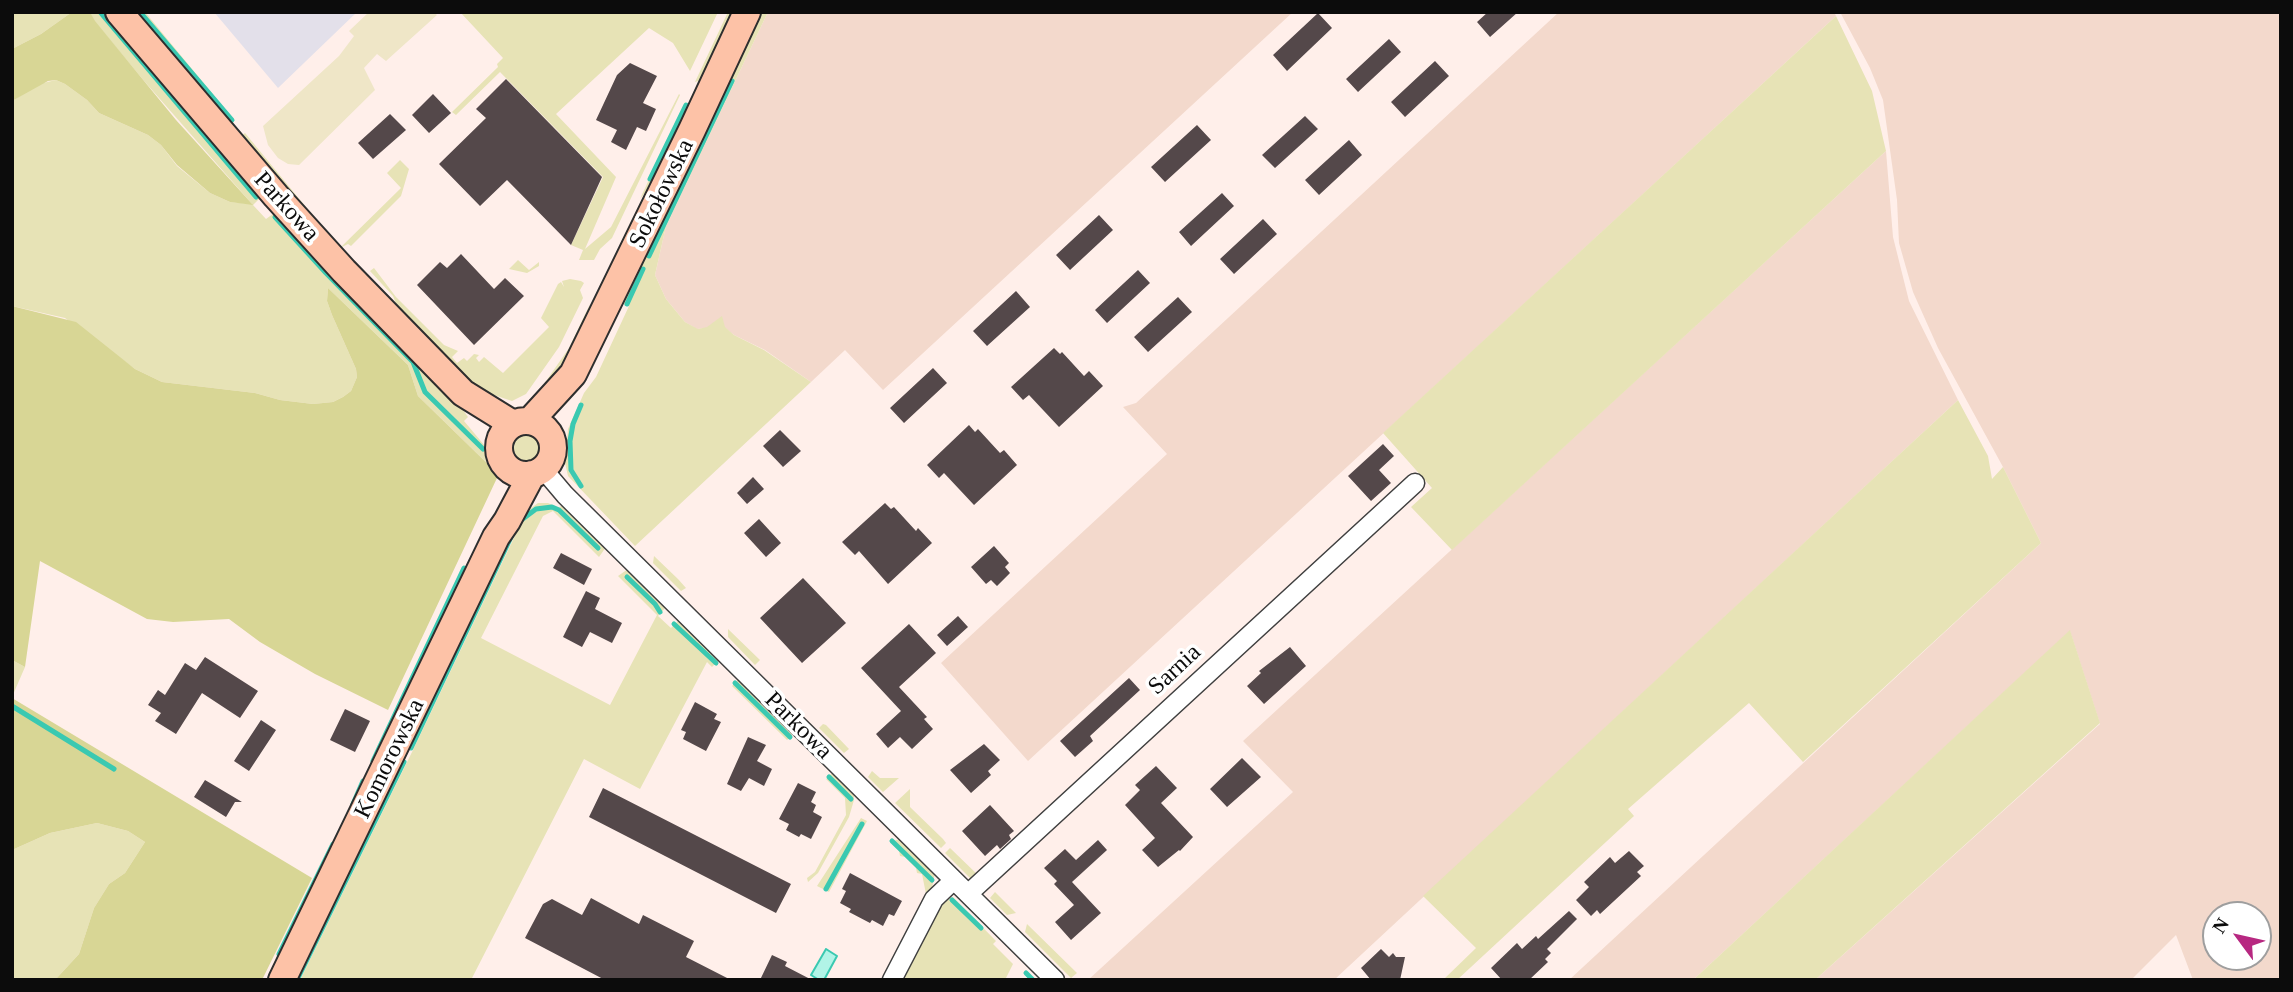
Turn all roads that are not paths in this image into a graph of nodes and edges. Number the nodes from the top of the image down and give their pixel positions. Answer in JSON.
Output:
{"nodes":[{"id":1,"x":119,"y":12,"type":"edge"},
{"id":2,"x":747,"y":12,"type":"edge"},
{"id":3,"x":573,"y":374,"type":"junction"},
{"id":4,"x":514,"y":429,"type":"junction"},
{"id":5,"x":551,"y":438,"type":"junction"},
{"id":6,"x":528,"y":471,"type":"junction"},
{"id":7,"x":1415,"y":483,"type":"dead end"},
{"id":8,"x":954,"y":880,"type":"junction"},
{"id":9,"x":968,"y":894,"type":"junction"},
{"id":10,"x":282,"y":980,"type":"edge"},
{"id":11,"x":892,"y":980,"type":"edge"},
{"id":12,"x":1055,"y":980,"type":"edge"}],
"edges":[{"from":1,"to":4,"type":"street","name":"Parkowa"},
{"from":2,"to":3,"type":"street","name":"Sokołowska"},
{"from":3,"to":4,"type":"street","name":"Sokołowska"},
{"from":3,"to":5,"type":"street","name":"Sokołowska"},
{"from":4,"to":5,"type":"street"},
{"from":4,"to":6,"type":"street"},
{"from":5,"to":6,"type":"street"},
{"from":6,"to":8,"type":"street","name":"Parkowa"},
{"from":6,"to":10,"type":"street","name":"Komorowska"},
{"from":7,"to":9,"type":"street","name":"Sarnia"},
{"from":8,"to":9,"type":"street","name":"Parkowa"},
{"from":8,"to":11,"type":"street"},
{"from":9,"to":12,"type":"street","name":"Parkowa"}]}
